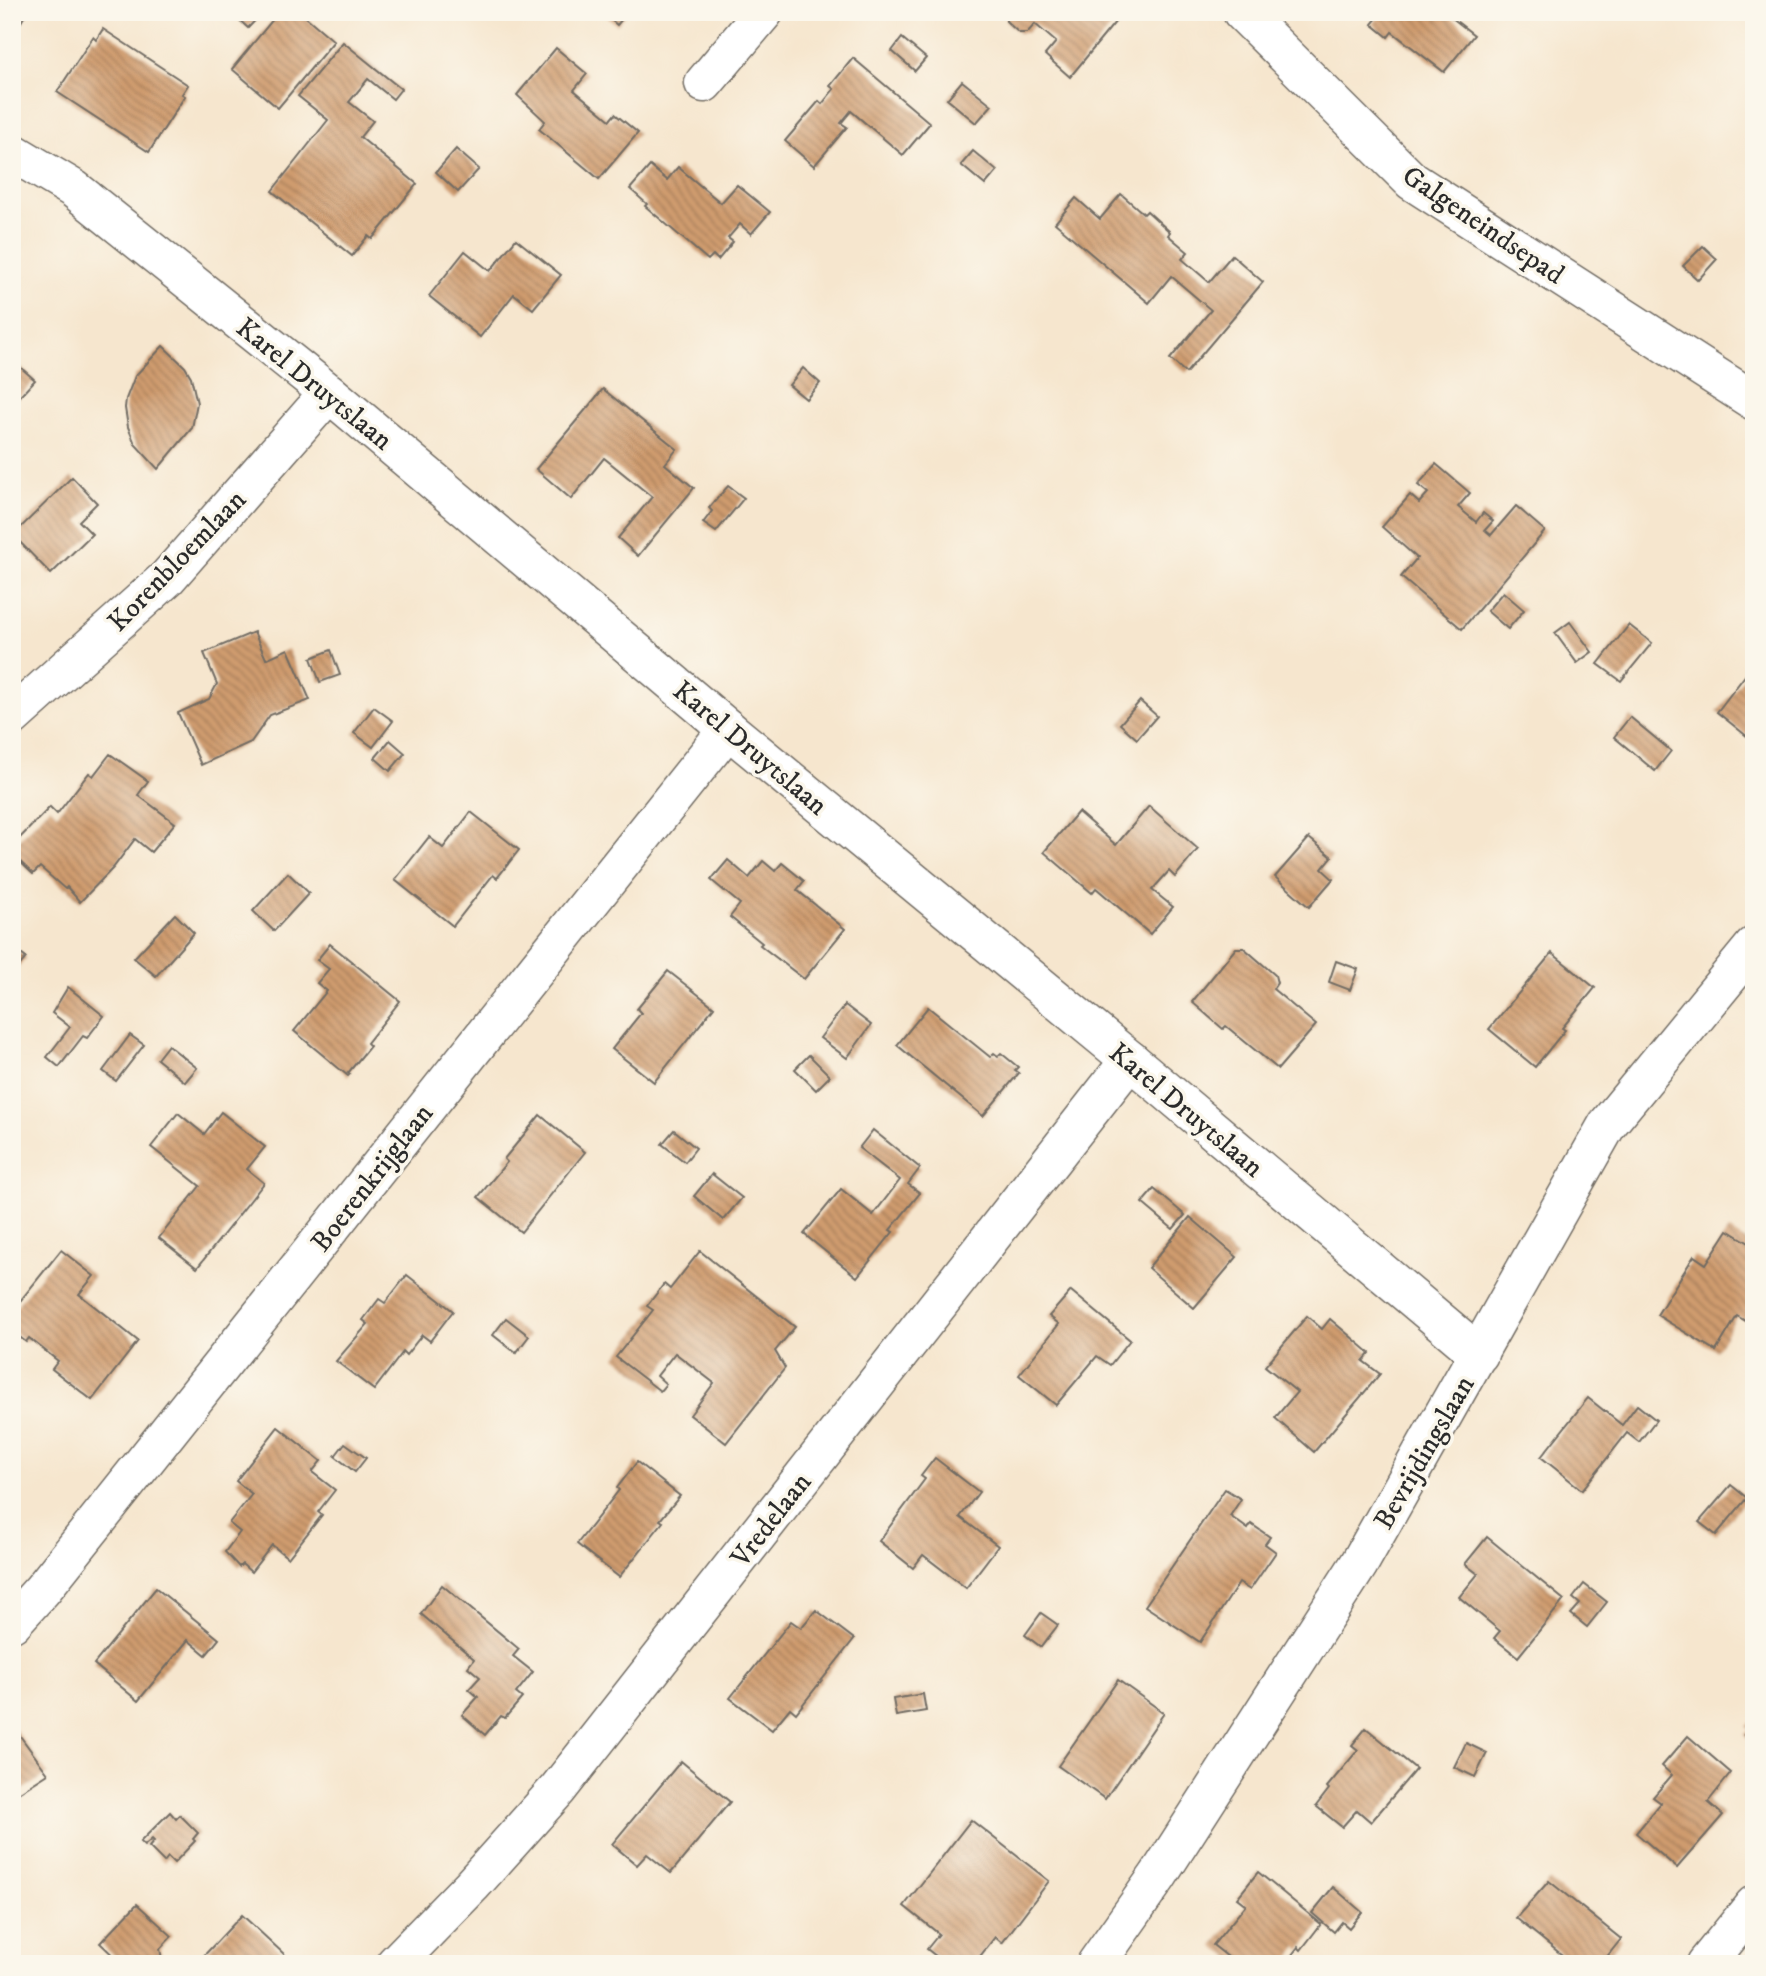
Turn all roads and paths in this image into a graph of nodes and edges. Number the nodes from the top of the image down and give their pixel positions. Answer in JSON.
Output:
{"nodes":[{"id":1,"x":764,"y":12,"type":"edge"},
{"id":2,"x":1242,"y":12,"type":"edge"},
{"id":3,"x":704,"y":83,"type":"dead end"},
{"id":4,"x":12,"y":152,"type":"edge"},
{"id":5,"x":329,"y":393,"type":"junction"},
{"id":6,"x":1754,"y":401,"type":"edge"},
{"id":7,"x":12,"y":717,"type":"edge"},
{"id":8,"x":728,"y":729,"type":"junction"},
{"id":9,"x":1754,"y":946,"type":"edge"},
{"id":10,"x":1130,"y":1060,"type":"junction"},
{"id":11,"x":1479,"y":1354,"type":"junction"},
{"id":12,"x":12,"y":1623,"type":"edge"},
{"id":13,"x":1754,"y":1905,"type":"edge"},
{"id":14,"x":395,"y":1964,"type":"edge"},
{"id":15,"x":1096,"y":1964,"type":"edge"},
{"id":16,"x":1706,"y":1964,"type":"edge"}],
"edges":[{"from":1,"to":3,"type":"street"},
{"from":2,"to":6,"type":"street","name":"Galgeneindsepad"},
{"from":4,"to":5,"type":"street","name":"Karel Druytslaan"},
{"from":5,"to":7,"type":"street","name":"Korenbloemlaan"},
{"from":5,"to":8,"type":"street","name":"Karel Druytslaan"},
{"from":8,"to":10,"type":"street","name":"Karel Druytslaan"},
{"from":8,"to":12,"type":"street","name":"Boerenkrijglaan"},
{"from":9,"to":11,"type":"street","name":"Bevrijdingslaan"},
{"from":10,"to":11,"type":"street","name":"Karel Druytslaan"},
{"from":10,"to":14,"type":"street","name":"Vredelaan"},
{"from":11,"to":15,"type":"street","name":"Bevrijdingslaan"},
{"from":13,"to":16,"type":"street"}]}
